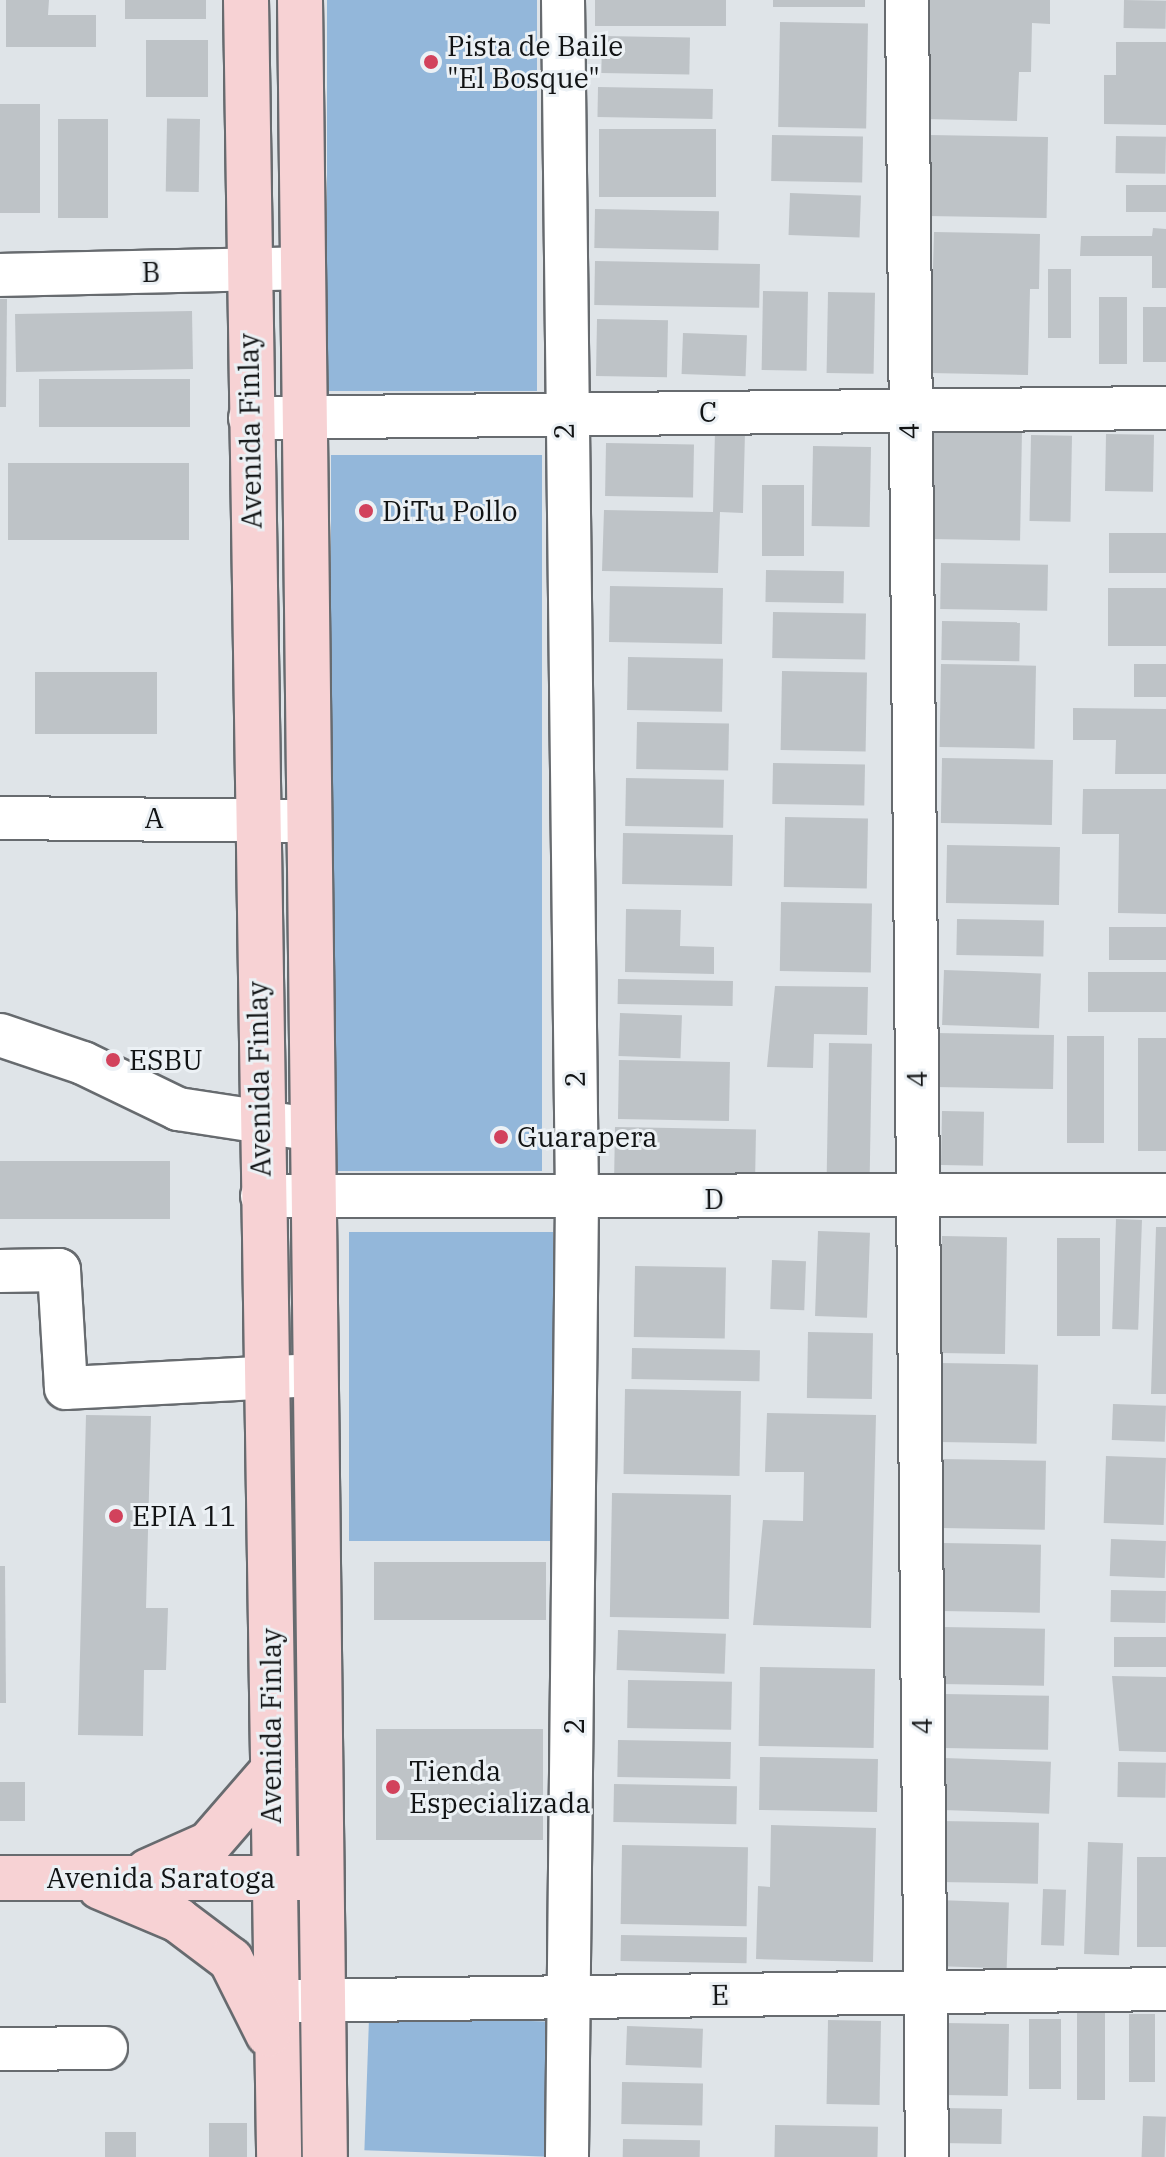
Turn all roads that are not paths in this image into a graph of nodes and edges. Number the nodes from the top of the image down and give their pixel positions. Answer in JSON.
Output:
{"nodes":[{"id":1,"x":246,"y":0,"type":"edge"},
{"id":2,"x":300,"y":0,"type":"edge"},
{"id":3,"x":563,"y":0,"type":"edge"},
{"id":4,"x":907,"y":0,"type":"edge"},
{"id":5,"x":303,"y":268,"type":"junction"},
{"id":6,"x":247,"y":270,"type":"junction"},
{"id":7,"x":0,"y":275,"type":"edge"},
{"id":8,"x":1166,"y":408,"type":"edge"},
{"id":9,"x":909,"y":410,"type":"junction"},
{"id":10,"x":564,"y":413,"type":"junction"},
{"id":11,"x":305,"y":416,"type":"junction"},
{"id":12,"x":250,"y":418,"type":"junction"},
{"id":13,"x":0,"y":818,"type":"edge"},
{"id":14,"x":254,"y":818,"type":"junction"},
{"id":15,"x":307,"y":821,"type":"junction"},
{"id":16,"x":0,"y":1035,"type":"edge"},
{"id":17,"x":260,"y":1126,"type":"junction"},
{"id":18,"x":309,"y":1129,"type":"junction"},
{"id":19,"x":1166,"y":1195,"type":"edge"},
{"id":20,"x":262,"y":1196,"type":"junction"},
{"id":21,"x":310,"y":1197,"type":"junction"},
{"id":22,"x":918,"y":1197,"type":"junction"},
{"id":23,"x":577,"y":1200,"type":"junction"},
{"id":24,"x":0,"y":1271,"type":"edge"},
{"id":25,"x":313,"y":1375,"type":"junction"},
{"id":26,"x":267,"y":1380,"type":"junction"},
{"id":27,"x":273,"y":1770,"type":"junction"},
{"id":28,"x":0,"y":1878,"type":"edge"},
{"id":29,"x":79,"y":1878,"type":"junction"},
{"id":30,"x":131,"y":1878,"type":"junction"},
{"id":31,"x":271,"y":1878,"type":"junction"},
{"id":32,"x":323,"y":1878,"type":"junction"},
{"id":33,"x":1166,"y":1989,"type":"edge"},
{"id":34,"x":924,"y":1992,"type":"junction"},
{"id":35,"x":572,"y":1997,"type":"junction"},
{"id":36,"x":325,"y":2000,"type":"junction"},
{"id":37,"x":275,"y":2001,"type":"junction"},
{"id":38,"x":106,"y":2048,"type":"dead end"},
{"id":39,"x":0,"y":2049,"type":"edge"},
{"id":40,"x":278,"y":2068,"type":"junction"},
{"id":41,"x":279,"y":2157,"type":"edge"},
{"id":42,"x":325,"y":2157,"type":"edge"},
{"id":43,"x":567,"y":2157,"type":"edge"},
{"id":44,"x":927,"y":2157,"type":"edge"}],
"edges":[{"from":1,"to":6,"type":"main road","name":"Avenida Finlay"},
{"from":2,"to":5,"type":"main road","name":"Avenida Finlay"},
{"from":3,"to":10,"type":"street","name":"2"},
{"from":4,"to":9,"type":"street","name":"4"},
{"from":5,"to":6,"type":"street","name":"B"},
{"from":5,"to":11,"type":"main road","name":"Avenida Finlay"},
{"from":6,"to":7,"type":"street","name":"B"},
{"from":6,"to":12,"type":"main road","name":"Avenida Finlay"},
{"from":8,"to":9,"type":"street","name":"C"},
{"from":9,"to":10,"type":"street","name":"C"},
{"from":9,"to":22,"type":"street","name":"4"},
{"from":10,"to":11,"type":"street","name":"C"},
{"from":10,"to":23,"type":"street","name":"2"},
{"from":11,"to":12,"type":"street","name":"C"},
{"from":11,"to":15,"type":"main road","name":"Avenida Finlay"},
{"from":12,"to":14,"type":"main road","name":"Avenida Finlay"},
{"from":13,"to":14,"type":"street","name":"A"},
{"from":14,"to":15,"type":"street","name":"A"},
{"from":14,"to":17,"type":"main road","name":"Avenida Finlay"},
{"from":15,"to":18,"type":"main road","name":"Avenida Finlay"},
{"from":16,"to":17,"type":"street"},
{"from":17,"to":18,"type":"street"},
{"from":17,"to":20,"type":"main road","name":"Avenida Finlay"},
{"from":18,"to":21,"type":"main road","name":"Avenida Finlay"},
{"from":19,"to":22,"type":"street","name":"D"},
{"from":20,"to":21,"type":"street","name":"D"},
{"from":20,"to":26,"type":"main road","name":"Avenida Finlay"},
{"from":21,"to":23,"type":"street","name":"D"},
{"from":21,"to":25,"type":"main road","name":"Avenida Finlay"},
{"from":22,"to":23,"type":"street","name":"D"},
{"from":22,"to":34,"type":"street","name":"4"},
{"from":23,"to":35,"type":"street","name":"2"},
{"from":24,"to":26,"type":"street"},
{"from":25,"to":26,"type":"street"},
{"from":25,"to":32,"type":"main road","name":"Avenida Finlay"},
{"from":26,"to":27,"type":"main road","name":"Avenida Finlay"},
{"from":27,"to":30,"type":"main road"},
{"from":27,"to":31,"type":"main road","name":"Avenida Finlay"},
{"from":28,"to":29,"type":"main road","name":"Avenida Saratoga"},
{"from":29,"to":30,"type":"main road","name":"Avenida Saratoga"},
{"from":29,"to":40,"type":"main road"},
{"from":30,"to":31,"type":"main road","name":"Avenida Saratoga"},
{"from":31,"to":32,"type":"main road","name":"Avenida Saratoga"},
{"from":31,"to":37,"type":"main road","name":"Avenida Finlay"},
{"from":32,"to":36,"type":"main road","name":"Avenida Finlay"},
{"from":33,"to":34,"type":"street","name":"E"},
{"from":34,"to":35,"type":"street","name":"E"},
{"from":34,"to":44,"type":"street","name":"4"},
{"from":35,"to":36,"type":"street","name":"E"},
{"from":35,"to":43,"type":"street","name":"2"},
{"from":36,"to":37,"type":"street","name":"E"},
{"from":36,"to":42,"type":"main road","name":"Avenida Finlay"},
{"from":37,"to":40,"type":"main road","name":"Avenida Finlay"},
{"from":38,"to":39,"type":"street"},
{"from":40,"to":41,"type":"main road","name":"Avenida Finlay"}]}
